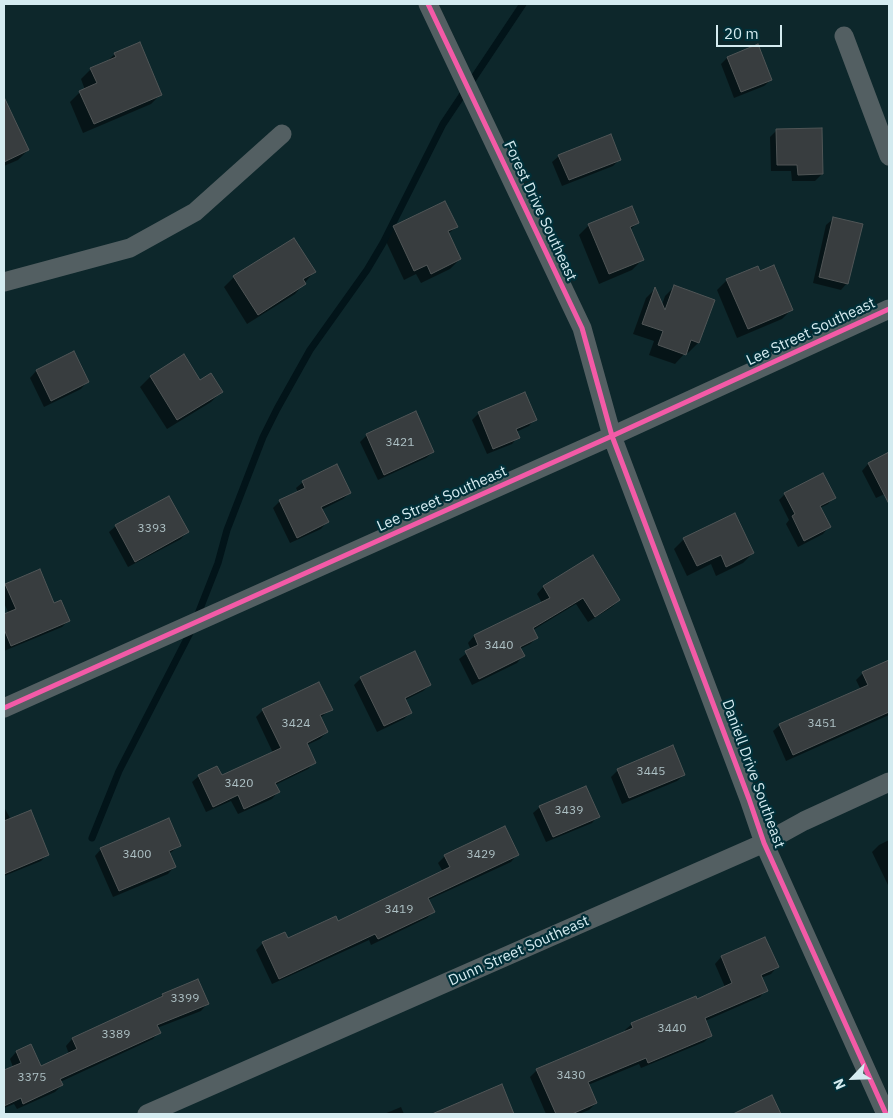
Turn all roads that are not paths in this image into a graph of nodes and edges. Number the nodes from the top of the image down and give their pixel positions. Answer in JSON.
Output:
{"nodes":[{"id":1,"x":428,"y":4,"type":"edge"},
{"id":2,"x":844,"y":36,"type":"dead end"},
{"id":3,"x":282,"y":134,"type":"dead end"},
{"id":4,"x":889,"y":156,"type":"edge"},
{"id":5,"x":4,"y":282,"type":"edge"},
{"id":6,"x":889,"y":309,"type":"edge"},
{"id":7,"x":612,"y":436,"type":"junction"},
{"id":8,"x":4,"y":708,"type":"edge"},
{"id":9,"x":889,"y":782,"type":"edge"},
{"id":10,"x":764,"y":843,"type":"junction"},
{"id":11,"x":147,"y":1114,"type":"edge"},
{"id":12,"x":886,"y":1114,"type":"edge"}],
"edges":[{"from":1,"to":7,"type":"street","name":"Forest Drive Southeast"},
{"from":2,"to":4,"type":"street"},
{"from":3,"to":5,"type":"street"},
{"from":6,"to":7,"type":"street","name":"Lee Street Southeast"},
{"from":7,"to":8,"type":"street","name":"Lee Street Southeast"},
{"from":7,"to":10,"type":"street","name":"Daniell Drive Southeast"},
{"from":9,"to":10,"type":"street","name":"Dunn Street Southeast"},
{"from":10,"to":11,"type":"street","name":"Dunn Street Southeast"},
{"from":10,"to":12,"type":"street","name":"Daniell Drive Southeast"}]}
